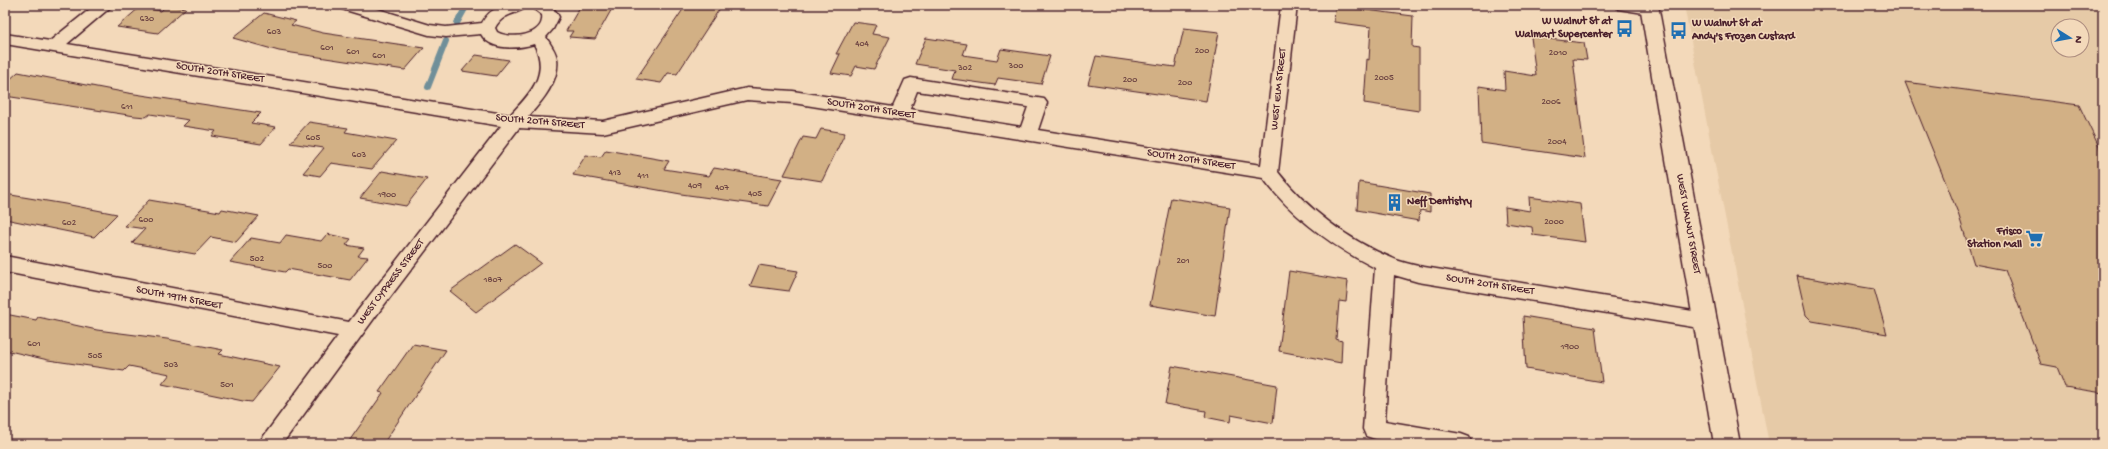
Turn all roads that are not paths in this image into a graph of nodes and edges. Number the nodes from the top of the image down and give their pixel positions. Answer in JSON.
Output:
{"nodes":[{"id":1,"x":105,"y":5,"type":"edge"},
{"id":2,"x":348,"y":5,"type":"edge"},
{"id":3,"x":520,"y":5,"type":"edge"},
{"id":4,"x":1289,"y":5,"type":"edge"},
{"id":5,"x":1624,"y":5,"type":"edge"},
{"id":6,"x":542,"y":6,"type":"edge"},
{"id":7,"x":1649,"y":7,"type":"edge"},
{"id":8,"x":487,"y":28,"type":"junction"},
{"id":9,"x":538,"y":36,"type":"junction"},
{"id":10,"x":5,"y":39,"type":"edge"},
{"id":11,"x":54,"y":46,"type":"junction"},
{"id":12,"x":899,"y":114,"type":"junction"},
{"id":13,"x":514,"y":122,"type":"junction"},
{"id":14,"x":1028,"y":134,"type":"junction"},
{"id":15,"x":1268,"y":173,"type":"junction"},
{"id":16,"x":5,"y":264,"type":"edge"},
{"id":17,"x":1385,"y":264,"type":"junction"},
{"id":18,"x":1705,"y":321,"type":"junction"},
{"id":19,"x":354,"y":331,"type":"junction"},
{"id":20,"x":270,"y":444,"type":"edge"},
{"id":21,"x":1461,"y":444,"type":"edge"},
{"id":22,"x":1727,"y":444,"type":"edge"}],
"edges":[{"from":1,"to":11,"type":"street"},
{"from":2,"to":8,"type":"street"},
{"from":3,"to":8,"type":"street"},
{"from":4,"to":15,"type":"street","name":"WEST ELM STREET"},
{"from":5,"to":7,"type":"street"},
{"from":6,"to":9,"type":"street"},
{"from":7,"to":18,"type":"main road","name":"WEST WALNUT STREET"},
{"from":8,"to":9,"type":"street"},
{"from":9,"to":13,"type":"street","name":"WEST CYPRESS STREET"},
{"from":10,"to":11,"type":"street","name":"SOUTH 20TH STREET"},
{"from":11,"to":13,"type":"street","name":"SOUTH 20TH STREET"},
{"from":12,"to":13,"type":"street","name":"SOUTH 20TH STREET"},
{"from":12,"to":14,"type":"street","name":"SOUTH 20TH STREET"},
{"from":12,"to":14,"type":"street"},
{"from":13,"to":19,"type":"street","name":"WEST CYPRESS STREET"},
{"from":14,"to":15,"type":"street","name":"SOUTH 20TH STREET"},
{"from":15,"to":17,"type":"street","name":"SOUTH 20TH STREET"},
{"from":16,"to":19,"type":"street","name":"SOUTH 19TH STREET"},
{"from":17,"to":18,"type":"street","name":"SOUTH 20TH STREET"},
{"from":17,"to":21,"type":"street"},
{"from":18,"to":22,"type":"main road","name":"WEST WALNUT STREET"},
{"from":19,"to":20,"type":"street","name":"WEST CYPRESS STREET"}]}
